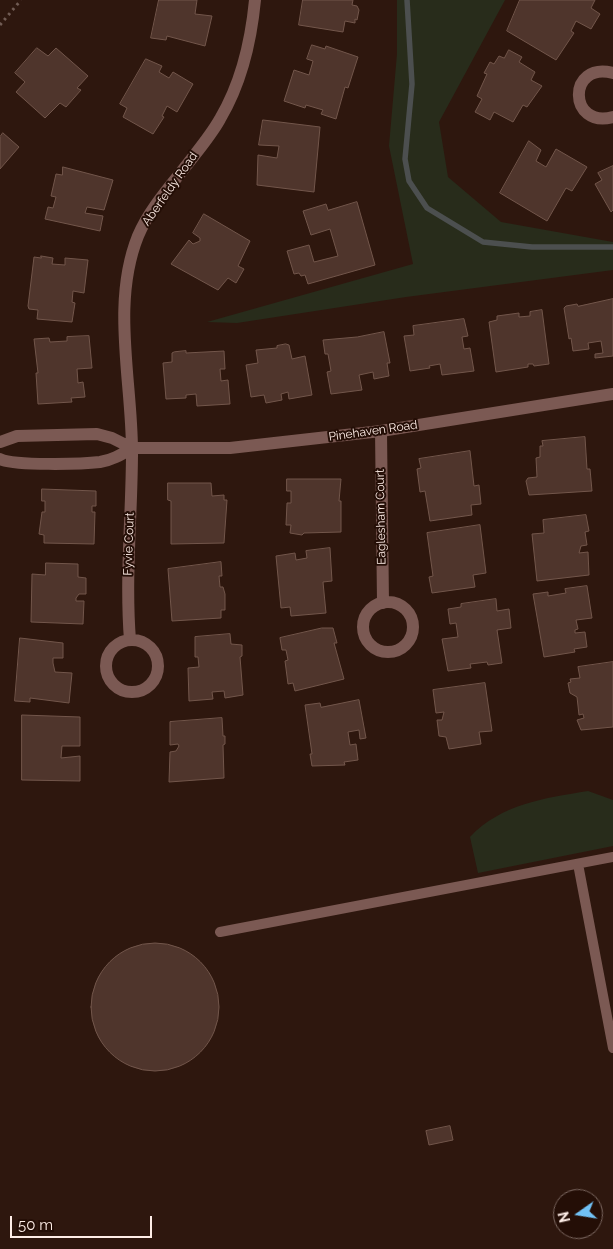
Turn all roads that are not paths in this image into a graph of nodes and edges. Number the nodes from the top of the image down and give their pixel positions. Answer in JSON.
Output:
{"nodes":[{"id":1,"x":255,"y":0,"type":"edge"},
{"id":2,"x":613,"y":73,"type":"edge"},
{"id":3,"x":613,"y":116,"type":"edge"},
{"id":4,"x":613,"y":394,"type":"edge"},
{"id":5,"x":381,"y":432,"type":"junction"},
{"id":6,"x":0,"y":442,"type":"edge"},
{"id":7,"x":132,"y":448,"type":"junction"},
{"id":8,"x":0,"y":459,"type":"edge"},
{"id":9,"x":383,"y":603,"type":"junction"},
{"id":10,"x":130,"y":640,"type":"junction"},
{"id":11,"x":613,"y":856,"type":"edge"},
{"id":12,"x":578,"y":864,"type":"junction"},
{"id":13,"x":220,"y":932,"type":"dead end"},
{"id":14,"x":613,"y":1048,"type":"edge"}],
"edges":[{"from":1,"to":7,"type":"street","name":"Aberfeldy Road"},
{"from":2,"to":3,"type":"street"},
{"from":4,"to":5,"type":"street","name":"Pinehaven Road"},
{"from":5,"to":7,"type":"street","name":"Pinehaven Road"},
{"from":5,"to":9,"type":"street","name":"Eaglesham Court"},
{"from":6,"to":7,"type":"street","name":"Pinehaven Road"},
{"from":7,"to":8,"type":"street","name":"Pinehaven Road"},
{"from":7,"to":10,"type":"street","name":"Fyvie Court"},
{"from":9,"to":9,"type":"street"},
{"from":10,"to":10,"type":"street"},
{"from":11,"to":12,"type":"lane"},
{"from":12,"to":13,"type":"lane"},
{"from":12,"to":14,"type":"lane"}]}
